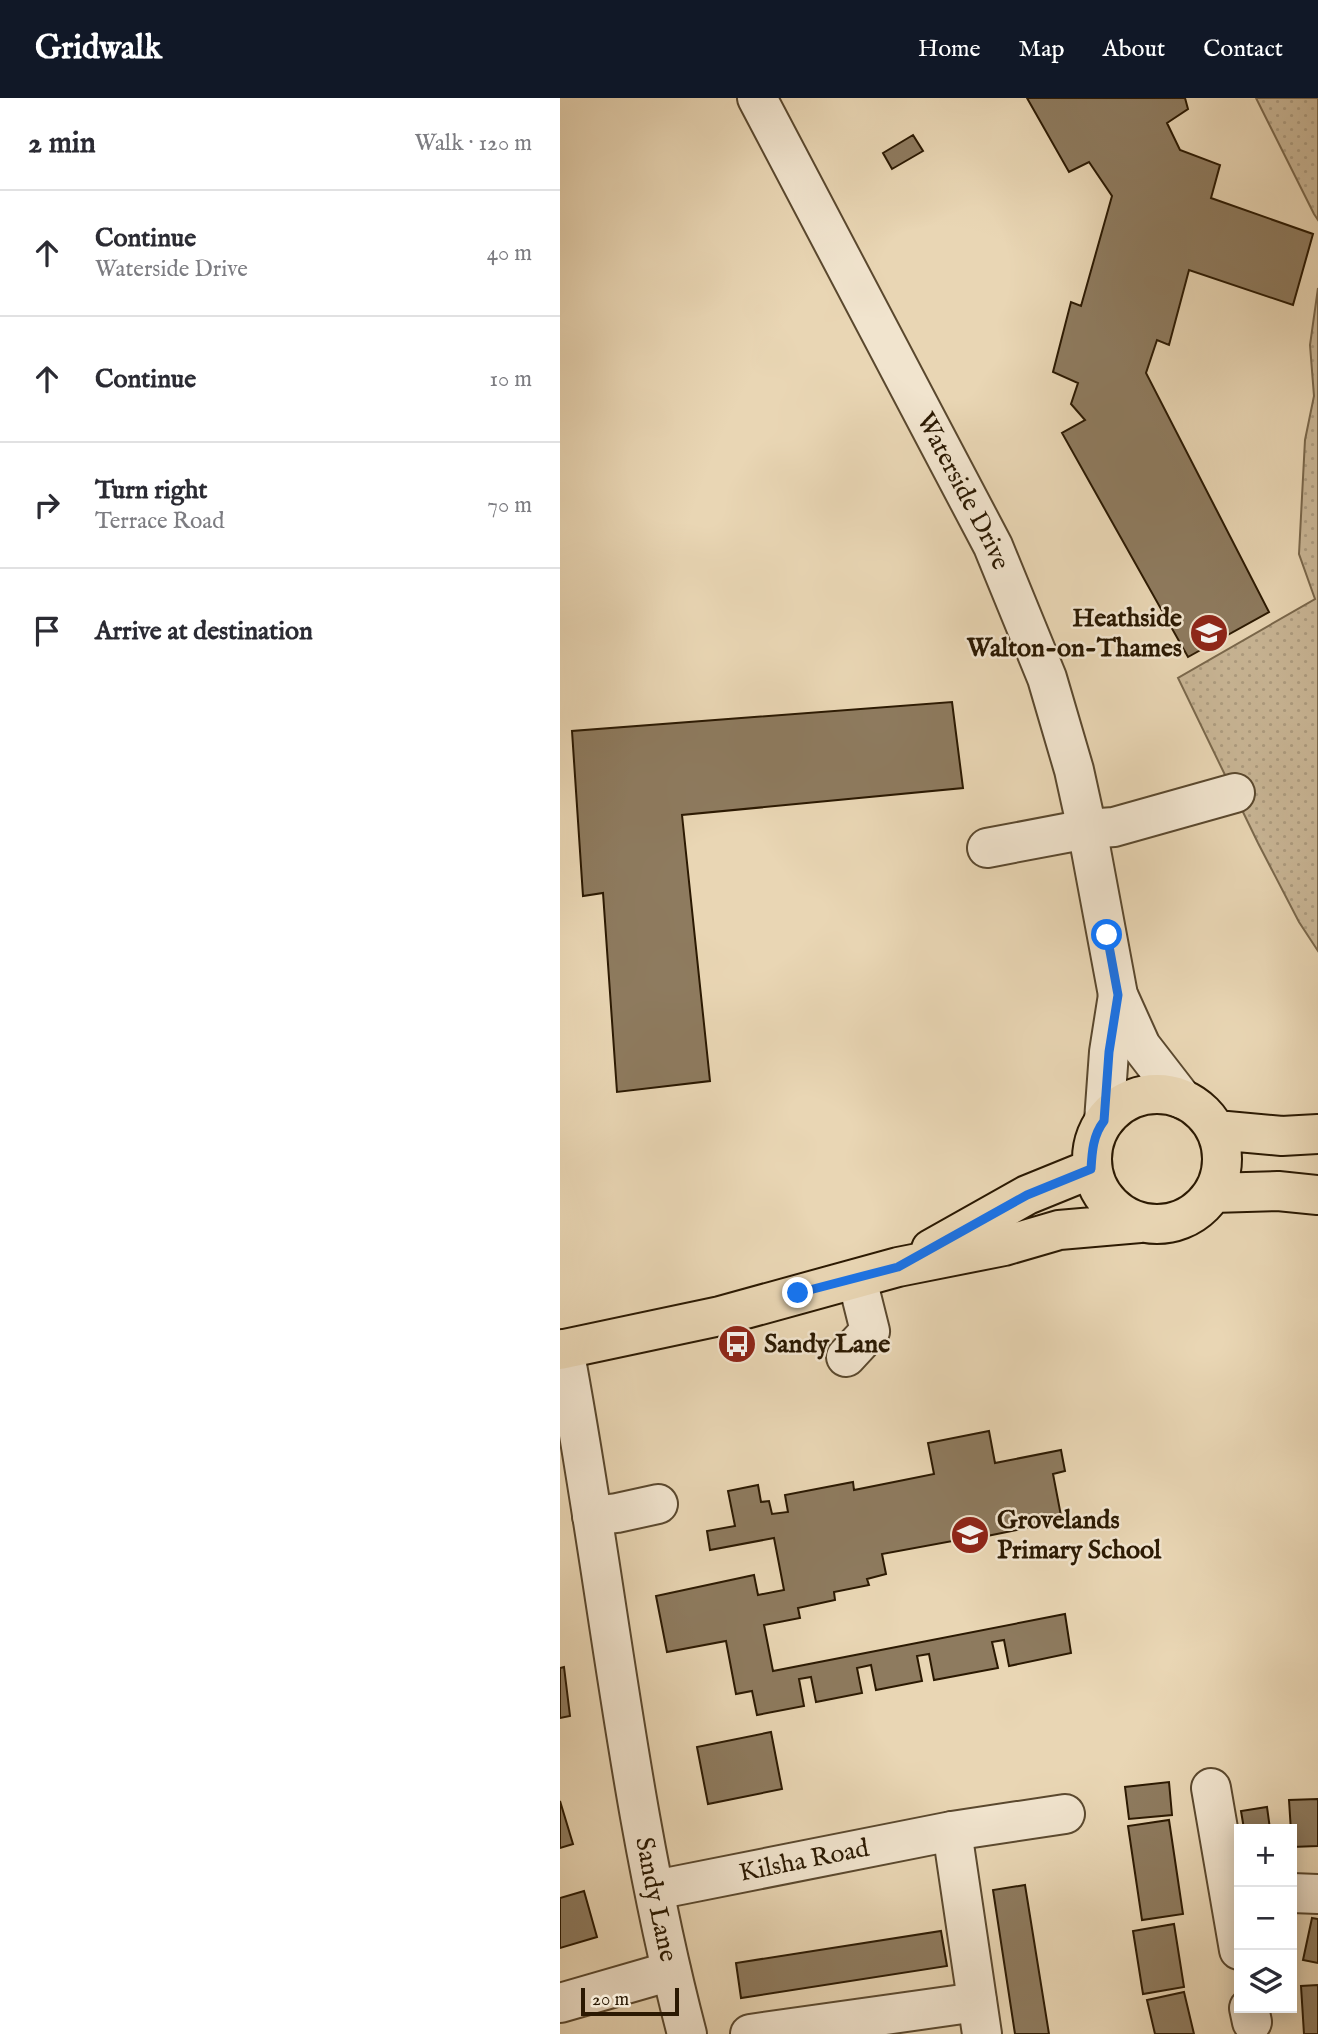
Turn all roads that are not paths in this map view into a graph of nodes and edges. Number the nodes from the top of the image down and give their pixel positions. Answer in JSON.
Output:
{"nodes":[{"id":1,"x":758,"y":98,"type":"edge"},
{"id":2,"x":1235,"y":793,"type":"dead end"},
{"id":3,"x":1087,"y":829,"type":"junction"},
{"id":4,"x":987,"y":848,"type":"dead end"},
{"id":5,"x":1118,"y":995,"type":"junction"},
{"id":6,"x":1182,"y":1099,"type":"junction"},
{"id":7,"x":1104,"y":1121,"type":"junction"},
{"id":8,"x":1216,"y":1130,"type":"junction"},
{"id":9,"x":1318,"y":1134,"type":"edge"},
{"id":10,"x":1091,"y":1169,"type":"junction"},
{"id":11,"x":1213,"y":1193,"type":"junction"},
{"id":12,"x":1318,"y":1195,"type":"edge"},
{"id":13,"x":1140,"y":1223,"type":"junction"},
{"id":14,"x":898,"y":1267,"type":"junction"},
{"id":15,"x":858,"y":1279,"type":"junction"},
{"id":16,"x":562,"y":1350,"type":"edge"},
{"id":17,"x":846,"y":1357,"type":"dead end"},
{"id":18,"x":658,"y":1504,"type":"dead end"},
{"id":19,"x":592,"y":1516,"type":"junction"},
{"id":20,"x":1211,"y":1788,"type":"dead end"},
{"id":21,"x":1065,"y":1814,"type":"dead end"},
{"id":22,"x":953,"y":1832,"type":"junction"},
{"id":23,"x":655,"y":1890,"type":"junction"},
{"id":24,"x":1297,"y":1893,"type":"edge"},
{"id":25,"x":1318,"y":1894,"type":"edge"},
{"id":26,"x":1234,"y":1897,"type":"edge"},
{"id":27,"x":671,"y":1971,"type":"junction"},
{"id":28,"x":560,"y":2003,"type":"edge"},
{"id":29,"x":980,"y":2018,"type":"edge"},
{"id":30,"x":687,"y":2034,"type":"edge"},
{"id":31,"x":750,"y":2034,"type":"edge"}],
"edges":[{"from":1,"to":3,"type":"street","name":"Waterside Drive"},
{"from":2,"to":3,"type":"street"},
{"from":3,"to":4,"type":"street"},
{"from":3,"to":5,"type":"street","name":"Waterside Drive"},
{"from":5,"to":6,"type":"street","name":"Waterside Drive"},
{"from":5,"to":7,"type":"street","name":"Waterside Drive"},
{"from":6,"to":7,"type":"main road"},
{"from":6,"to":8,"type":"main road"},
{"from":7,"to":10,"type":"main road"},
{"from":8,"to":9,"type":"main road"},
{"from":8,"to":11,"type":"main road"},
{"from":10,"to":13,"type":"main road"},
{"from":10,"to":14,"type":"main road"},
{"from":11,"to":12,"type":"main road"},
{"from":11,"to":13,"type":"main road"},
{"from":13,"to":14,"type":"main road"},
{"from":14,"to":15,"type":"main road"},
{"from":15,"to":16,"type":"main road"},
{"from":15,"to":17,"type":"street"},
{"from":16,"to":19,"type":"street","name":"Sandy Lane"},
{"from":18,"to":19,"type":"street"},
{"from":19,"to":23,"type":"street","name":"Sandy Lane"},
{"from":20,"to":26,"type":"street"},
{"from":21,"to":22,"type":"street","name":"Kilsha Road"},
{"from":22,"to":23,"type":"street","name":"Kilsha Road"},
{"from":22,"to":29,"type":"street"},
{"from":23,"to":27,"type":"street","name":"Sandy Lane"},
{"from":24,"to":25,"type":"street"},
{"from":27,"to":28,"type":"street"},
{"from":27,"to":30,"type":"street","name":"Sandy Lane"},
{"from":29,"to":31,"type":"street"}]}
